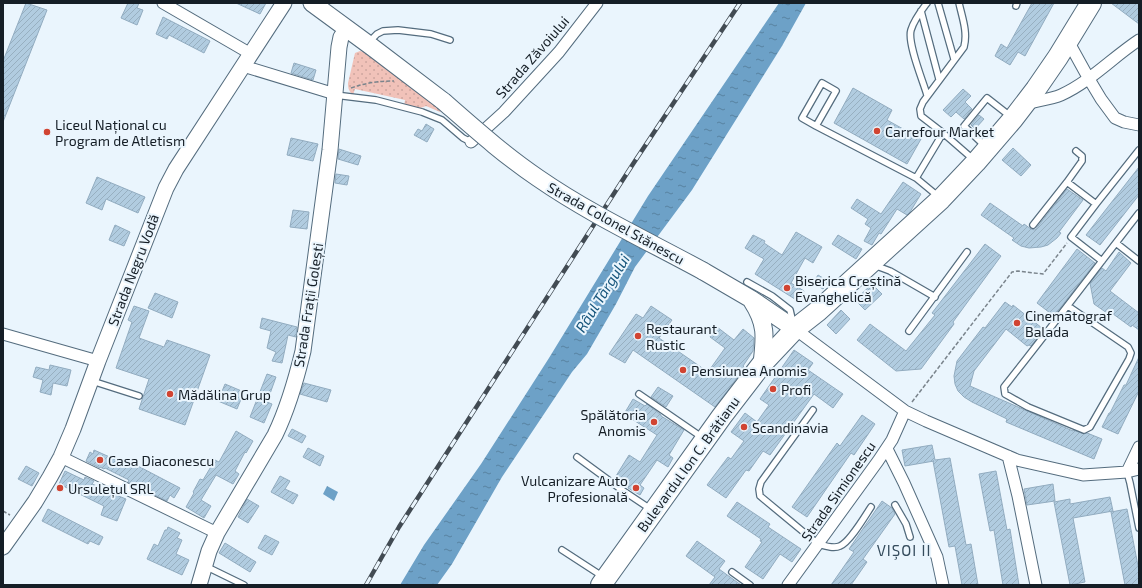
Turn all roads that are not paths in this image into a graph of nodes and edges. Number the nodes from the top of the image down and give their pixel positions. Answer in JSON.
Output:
{"nodes":[{"id":1,"x":163,"y":3,"type":"edge"},
{"id":2,"x":597,"y":3,"type":"edge"},
{"id":3,"x":927,"y":3,"type":"edge"},
{"id":4,"x":938,"y":3,"type":"edge"},
{"id":5,"x":959,"y":3,"type":"edge"},
{"id":6,"x":1091,"y":3,"type":"edge"},
{"id":7,"x":317,"y":5,"type":"edge"},
{"id":8,"x":279,"y":7,"type":"edge"},
{"id":9,"x":921,"y":12,"type":"junction"},
{"id":10,"x":347,"y":29,"type":"junction"},
{"id":11,"x":450,"y":40,"type":"dead end"},
{"id":12,"x":1139,"y":40,"type":"edge"},
{"id":13,"x":1068,"y":41,"type":"junction"},
{"id":14,"x":368,"y":44,"type":"junction"},
{"id":15,"x":954,"y":59,"type":"junction"},
{"id":16,"x":247,"y":60,"type":"junction"},
{"id":17,"x":939,"y":79,"type":"junction"},
{"id":18,"x":1088,"y":79,"type":"junction"},
{"id":19,"x":335,"y":94,"type":"junction"},
{"id":20,"x":927,"y":95,"type":"junction"},
{"id":21,"x":1019,"y":112,"type":"junction"},
{"id":22,"x":1139,"y":125,"type":"edge"},
{"id":23,"x":816,"y":126,"type":"junction"},
{"id":24,"x":943,"y":133,"type":"junction"},
{"id":25,"x":471,"y":142,"type":"joint"},
{"id":26,"x":1139,"y":150,"type":"edge"},
{"id":27,"x":1076,"y":151,"type":"dead end"},
{"id":28,"x":982,"y":155,"type":"junction"},
{"id":29,"x":916,"y":178,"type":"junction"},
{"id":30,"x":1067,"y":182,"type":"junction"},
{"id":31,"x":941,"y":199,"type":"junction"},
{"id":32,"x":1096,"y":204,"type":"junction"},
{"id":33,"x":1139,"y":213,"type":"edge"},
{"id":34,"x":1033,"y":225,"type":"dead end"},
{"id":35,"x":1116,"y":244,"type":"junction"},
{"id":36,"x":967,"y":252,"type":"dead end"},
{"id":37,"x":1102,"y":261,"type":"junction"},
{"id":38,"x":1139,"y":261,"type":"edge"},
{"id":39,"x":870,"y":264,"type":"junction"},
{"id":40,"x":747,"y":282,"type":"dead end"},
{"id":41,"x":935,"y":297,"type":"junction"},
{"id":42,"x":751,"y":299,"type":"junction"},
{"id":43,"x":1068,"y":306,"type":"junction"},
{"id":44,"x":795,"y":329,"type":"junction"},
{"id":45,"x":909,"y":331,"type":"dead end"},
{"id":46,"x":3,"y":334,"type":"edge"},
{"id":47,"x":98,"y":361,"type":"junction"},
{"id":48,"x":762,"y":364,"type":"junction"},
{"id":49,"x":92,"y":381,"type":"junction"},
{"id":50,"x":638,"y":394,"type":"dead end"},
{"id":51,"x":139,"y":396,"type":"dead end"},
{"id":52,"x":813,"y":410,"type":"dead end"},
{"id":53,"x":905,"y":411,"type":"junction"},
{"id":54,"x":705,"y":439,"type":"junction"},
{"id":55,"x":1139,"y":447,"type":"edge"},
{"id":56,"x":886,"y":449,"type":"junction"},
{"id":57,"x":1008,"y":456,"type":"junction"},
{"id":58,"x":61,"y":457,"type":"junction"},
{"id":59,"x":577,"y":457,"type":"dead end"},
{"id":60,"x":1139,"y":469,"type":"edge"},
{"id":61,"x":1126,"y":472,"type":"junction"},
{"id":62,"x":895,"y":505,"type":"dead end"},
{"id":63,"x":871,"y":507,"type":"dead end"},
{"id":64,"x":654,"y":511,"type":"junction"},
{"id":65,"x":920,"y":518,"type":"junction"},
{"id":66,"x":906,"y":524,"type":"junction"},
{"id":67,"x":1139,"y":528,"type":"edge"},
{"id":68,"x":217,"y":533,"type":"junction"},
{"id":69,"x":910,"y":537,"type":"dead end"},
{"id":70,"x":818,"y":544,"type":"junction"},
{"id":71,"x":3,"y":547,"type":"edge"},
{"id":72,"x":562,"y":550,"type":"dead end"},
{"id":73,"x":205,"y":566,"type":"junction"},
{"id":74,"x":732,"y":572,"type":"dead end"},
{"id":75,"x":603,"y":582,"type":"edge"},
{"id":76,"x":202,"y":584,"type":"edge"},
{"id":77,"x":244,"y":585,"type":"edge"},
{"id":78,"x":750,"y":585,"type":"edge"},
{"id":79,"x":788,"y":585,"type":"edge"},
{"id":80,"x":943,"y":585,"type":"edge"},
{"id":81,"x":1036,"y":585,"type":"edge"}],
"edges":[{"from":1,"to":16,"type":"street"},
{"from":2,"to":25,"type":"street","name":"Strada Zăvoiului"},
{"from":3,"to":9,"type":"lane"},
{"from":4,"to":15,"type":"lane"},
{"from":5,"to":15,"type":"lane"},
{"from":6,"to":13,"type":"highway","name":"Bulevardul Ion C. Brătianu"},
{"from":7,"to":10,"type":"main road","name":"Strada Colonel Stănescu"},
{"from":8,"to":16,"type":"street","name":"Strada Negru Vodă"},
{"from":9,"to":17,"type":"lane"},
{"from":9,"to":20,"type":"lane"},
{"from":10,"to":14,"type":"main road","name":"Strada Colonel Stănescu"},
{"from":10,"to":19,"type":"street","name":"Strada Frații Golești"},
{"from":11,"to":14,"type":"lane"},
{"from":12,"to":18,"type":"street"},
{"from":13,"to":18,"type":"street"},
{"from":13,"to":21,"type":"highway","name":"Bulevardul Ion C. Brătianu"},
{"from":14,"to":42,"type":"main road","name":"Strada Colonel Stănescu","bridge":true},
{"from":15,"to":17,"type":"lane"},
{"from":16,"to":19,"type":"street"},
{"from":16,"to":47,"type":"street","name":"Strada Negru Vodă"},
{"from":17,"to":20,"type":"lane"},
{"from":18,"to":21,"type":"street"},
{"from":18,"to":22,"type":"street"},
{"from":19,"to":25,"type":"lane"},
{"from":19,"to":68,"type":"street","name":"Strada Frații Golești"},
{"from":20,"to":24,"type":"lane"},
{"from":21,"to":28,"type":"highway","name":"Bulevardul Ion C. Brătianu"},
{"from":21,"to":28,"type":"lane"},
{"from":23,"to":23,"type":"lane"},
{"from":23,"to":29,"type":"lane"},
{"from":24,"to":28,"type":"lane"},
{"from":24,"to":29,"type":"lane"},
{"from":26,"to":32,"type":"lane"},
{"from":27,"to":30,"type":"lane"},
{"from":28,"to":31,"type":"highway","name":"Bulevardul Ion C. Brătianu"},
{"from":29,"to":31,"type":"lane"},
{"from":30,"to":32,"type":"lane"},
{"from":30,"to":34,"type":"lane"},
{"from":31,"to":39,"type":"highway","name":"Bulevardul Ion C. Brătianu"},
{"from":32,"to":37,"type":"lane"},
{"from":33,"to":35,"type":"lane"},
{"from":35,"to":37,"type":"lane"},
{"from":35,"to":38,"type":"lane"},
{"from":36,"to":41,"type":"lane"},
{"from":37,"to":43,"type":"lane"},
{"from":39,"to":41,"type":"lane"},
{"from":39,"to":44,"type":"highway","name":"Bulevardul Ion C. Brătianu"},
{"from":40,"to":44,"type":"lane"},
{"from":41,"to":45,"type":"lane"},
{"from":42,"to":44,"type":"main road","name":"Strada Colonel Stănescu"},
{"from":42,"to":48,"type":"main road"},
{"from":43,"to":43,"type":"lane"},
{"from":44,"to":48,"type":"highway","name":"Bulevardul Ion C. Brătianu"},
{"from":44,"to":53,"type":"street"},
{"from":46,"to":47,"type":"street"},
{"from":47,"to":49,"type":"street","name":"Strada Negru Vodă"},
{"from":48,"to":54,"type":"highway","name":"Bulevardul Ion C. Brătianu"},
{"from":49,"to":51,"type":"lane"},
{"from":49,"to":58,"type":"street","name":"Strada Negru Vodă"},
{"from":50,"to":54,"type":"lane"},
{"from":52,"to":70,"type":"lane"},
{"from":53,"to":56,"type":"street","name":"Strada Simionescu"},
{"from":53,"to":57,"type":"street"},
{"from":54,"to":64,"type":"highway","name":"Bulevardul Ion C. Brătianu"},
{"from":55,"to":61,"type":"street"},
{"from":56,"to":65,"type":"street"},
{"from":56,"to":70,"type":"street","name":"Strada Simionescu"},
{"from":57,"to":61,"type":"street"},
{"from":57,"to":81,"type":"street"},
{"from":58,"to":68,"type":"street"},
{"from":58,"to":71,"type":"street","name":"Strada Negru Vodă"},
{"from":59,"to":64,"type":"lane"},
{"from":60,"to":61,"type":"street"},
{"from":61,"to":67,"type":"lane"},
{"from":62,"to":66,"type":"lane"},
{"from":63,"to":70,"type":"lane"},
{"from":64,"to":75,"type":"highway","name":"Bulevardul Ion C. Brătianu"},
{"from":65,"to":66,"type":"lane"},
{"from":65,"to":80,"type":"street"},
{"from":66,"to":69,"type":"lane"},
{"from":68,"to":73,"type":"street","name":"Strada Frații Golești"},
{"from":70,"to":79,"type":"street","name":"Strada Simionescu"},
{"from":72,"to":75,"type":"lane"},
{"from":73,"to":76,"type":"street","name":"Strada Frații Golești"},
{"from":73,"to":77,"type":"lane"},
{"from":74,"to":78,"type":"lane"}]}
